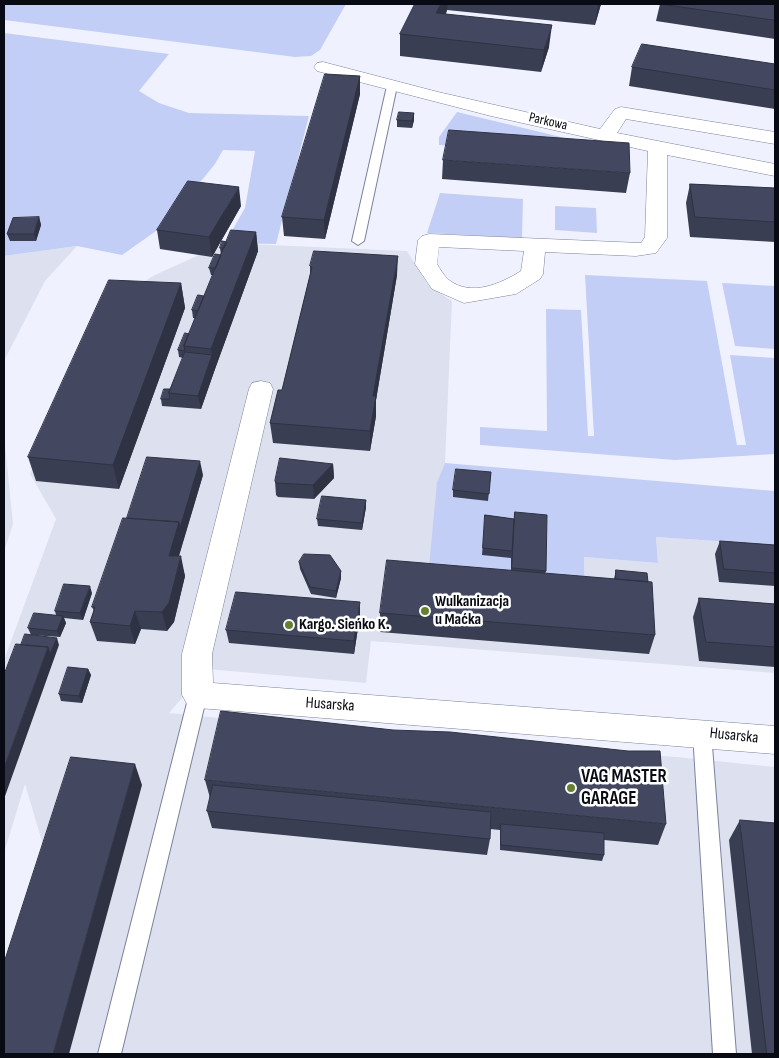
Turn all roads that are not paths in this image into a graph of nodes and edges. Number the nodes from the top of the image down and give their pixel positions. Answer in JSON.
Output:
{"nodes":[{"id":1,"x":323,"y":67,"type":"dead end"},
{"id":2,"x":392,"y":86,"type":"junction"},
{"id":3,"x":605,"y":136,"type":"junction"},
{"id":4,"x":775,"y":138,"type":"edge"},
{"id":5,"x":658,"y":147,"type":"junction"},
{"id":6,"x":775,"y":170,"type":"edge"},
{"id":7,"x":358,"y":241,"type":"dead end"},
{"id":8,"x":535,"y":245,"type":"junction"},
{"id":9,"x":261,"y":389,"type":"dead end"},
{"id":10,"x":198,"y":695,"type":"junction"},
{"id":11,"x":702,"y":733,"type":"junction"},
{"id":12,"x":775,"y":740,"type":"edge"},
{"id":13,"x":109,"y":1054,"type":"edge"},
{"id":14,"x":725,"y":1054,"type":"edge"}],
"edges":[{"from":1,"to":2,"type":"street","name":"Parkowa"},
{"from":2,"to":3,"type":"street","name":"Parkowa"},
{"from":2,"to":7,"type":"lane"},
{"from":3,"to":4,"type":"street"},
{"from":3,"to":5,"type":"street","name":"Parkowa"},
{"from":5,"to":6,"type":"street","name":"Parkowa"},
{"from":5,"to":8,"type":"street"},
{"from":8,"to":8,"type":"street"},
{"from":9,"to":10,"type":"street"},
{"from":10,"to":11,"type":"street","name":"Husarska"},
{"from":10,"to":13,"type":"lane"},
{"from":11,"to":12,"type":"street","name":"Husarska"},
{"from":11,"to":14,"type":"lane"}]}
